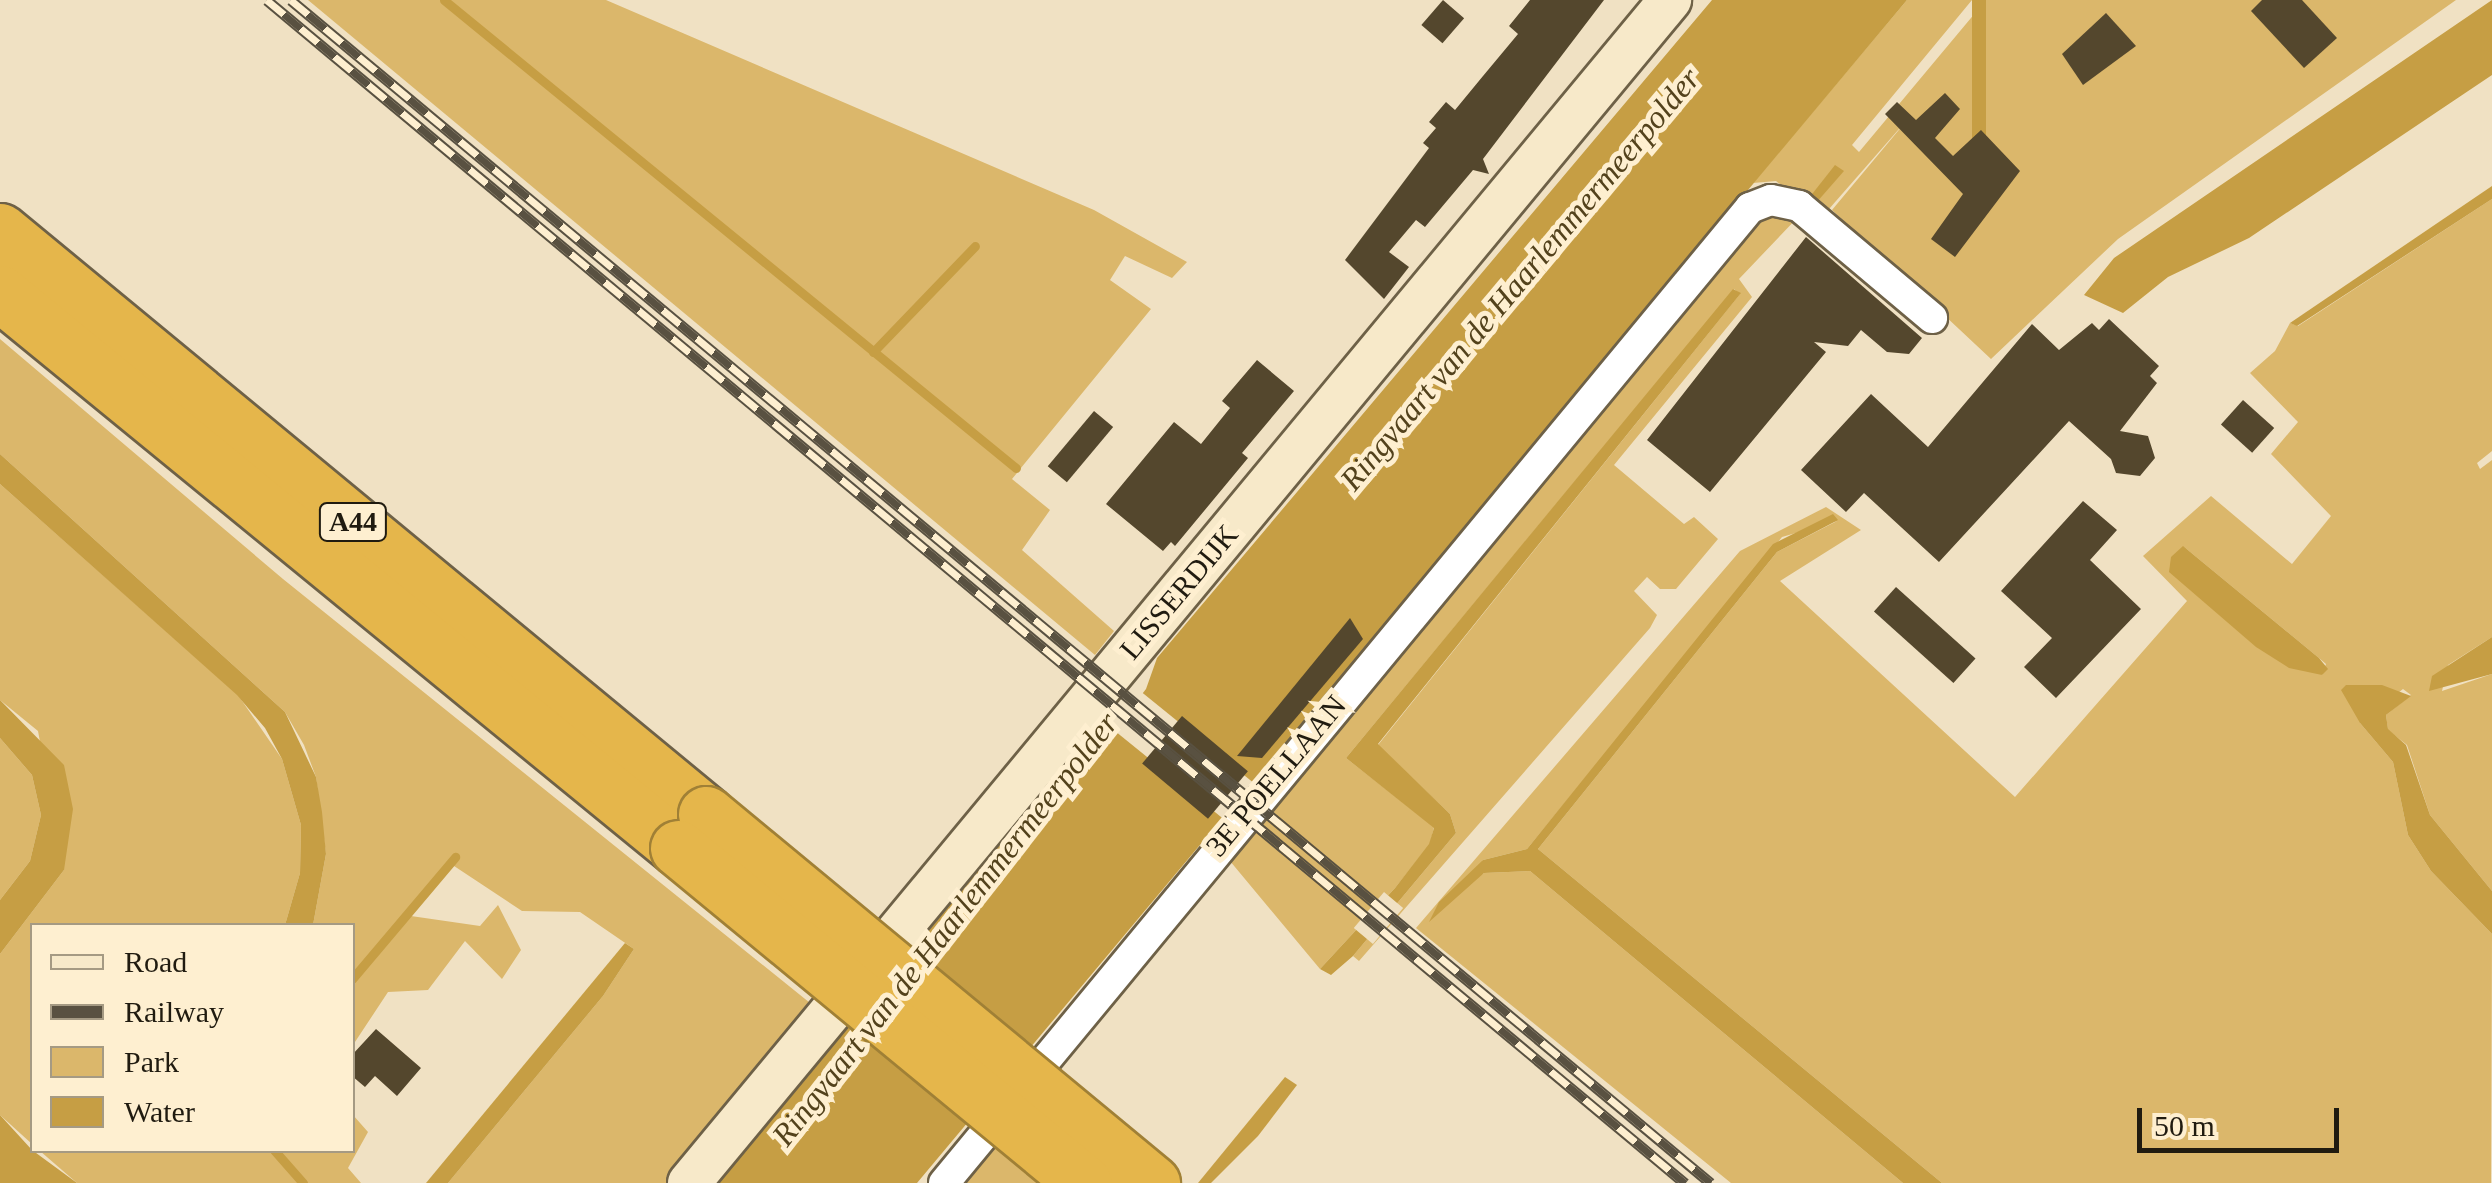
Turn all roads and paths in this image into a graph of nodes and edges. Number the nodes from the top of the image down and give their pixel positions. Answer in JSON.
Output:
{"nodes":[{"id":1,"x":1670,"y":0,"type":"edge"},
{"id":2,"x":0,"y":231,"type":"edge"},
{"id":3,"x":0,"y":292,"type":"edge"},
{"id":4,"x":1932,"y":318,"type":"dead end"},
{"id":5,"x":692,"y":831,"type":"junction"},
{"id":6,"x":947,"y":1182,"type":"edge"},
{"id":7,"x":689,"y":1183,"type":"edge"},
{"id":8,"x":1084,"y":1183,"type":"edge"},
{"id":9,"x":1152,"y":1183,"type":"edge"}],
"edges":[{"from":1,"to":7,"type":"street","name":"LISSERDIJK"},
{"from":2,"to":5,"type":"highway","number":"A44"},
{"from":3,"to":5,"type":"highway","number":"A44"},
{"from":4,"to":6,"type":"street","name":"3E POELLAAN"},
{"from":5,"to":8,"type":"highway","number":"A44","bridge":true},
{"from":5,"to":9,"type":"highway","number":"A44","bridge":true}]}
